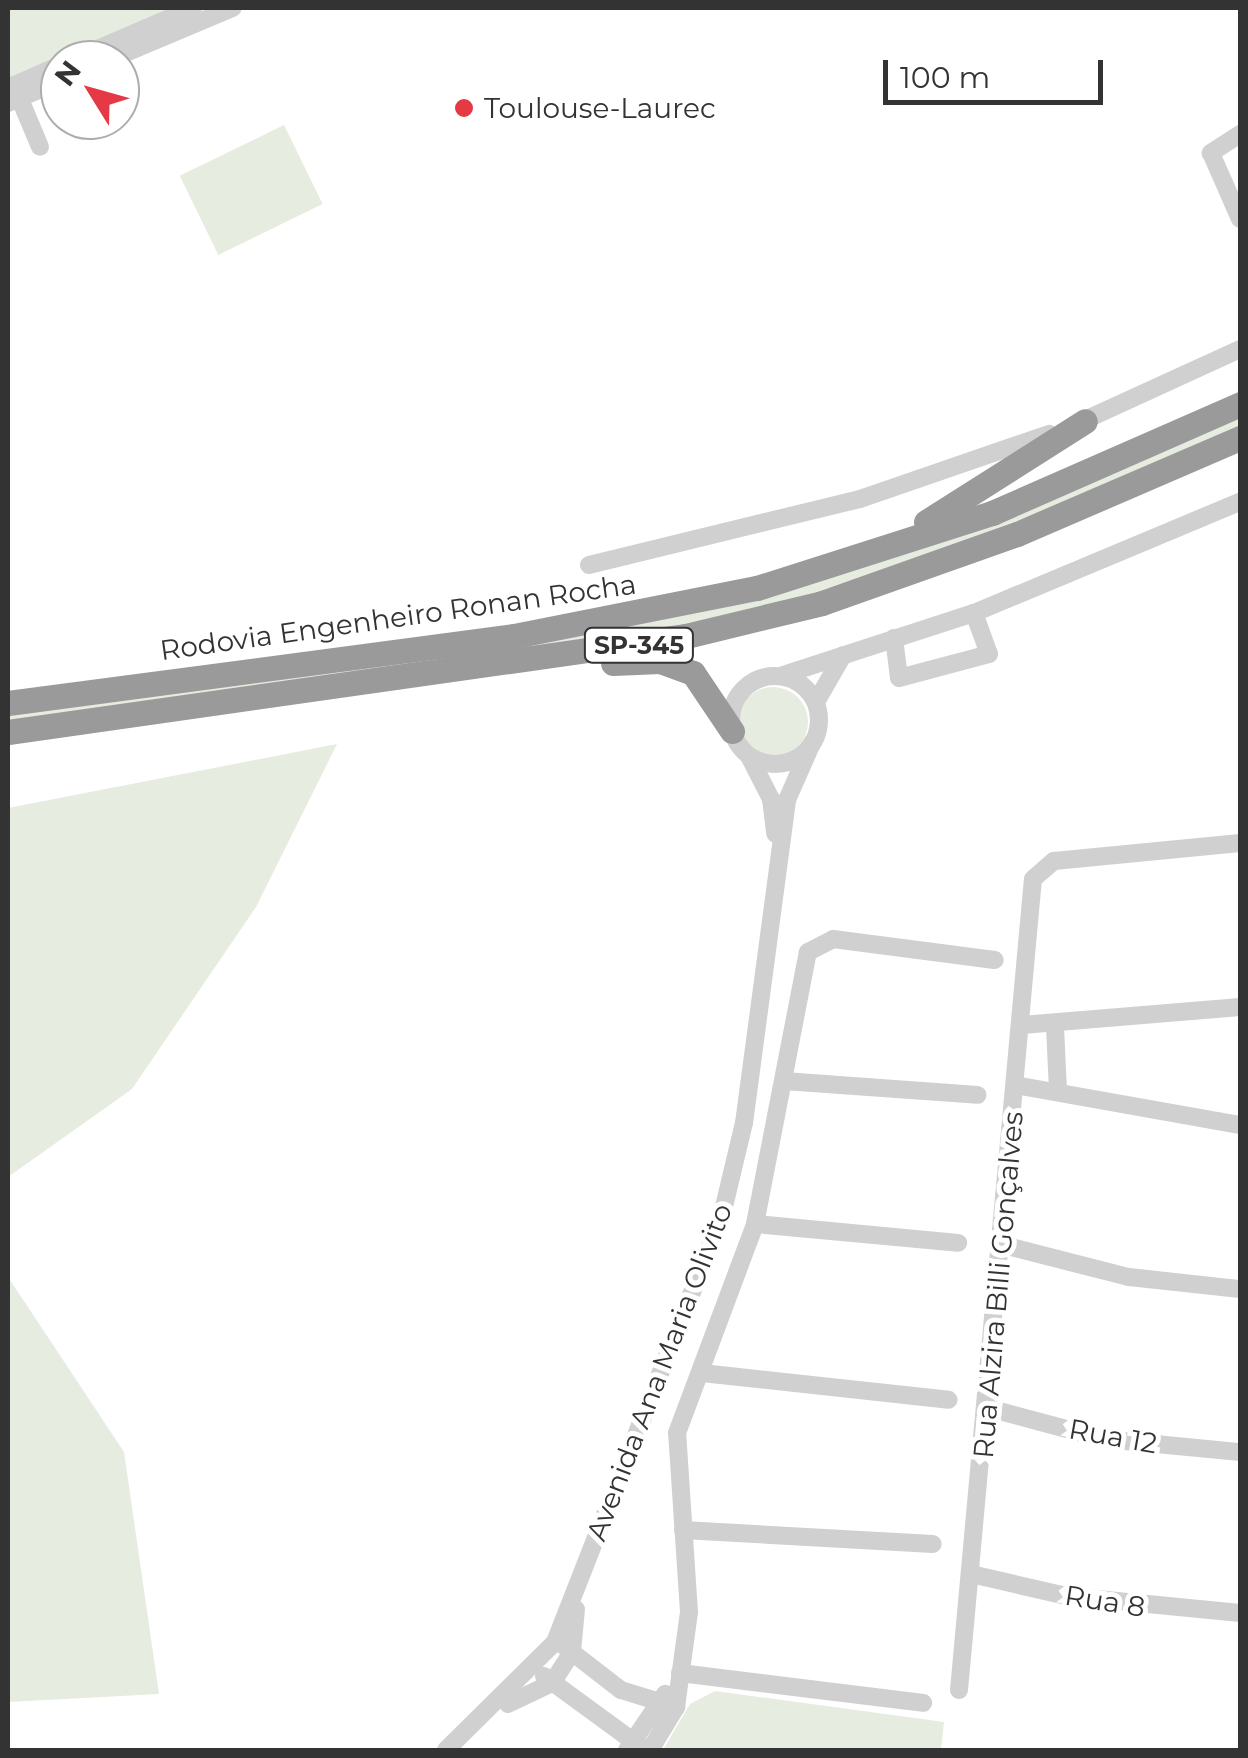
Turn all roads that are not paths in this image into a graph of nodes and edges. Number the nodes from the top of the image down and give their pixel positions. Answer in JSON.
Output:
{"nodes":[{"id":1,"x":193,"y":8,"type":"edge"},
{"id":2,"x":231,"y":8,"type":"edge"},
{"id":3,"x":119,"y":40,"type":"edge"},
{"id":4,"x":140,"y":47,"type":"edge"},
{"id":5,"x":40,"y":77,"type":"edge"},
{"id":6,"x":40,"y":86,"type":"edge"},
{"id":7,"x":12,"y":94,"type":"edge"},
{"id":8,"x":1240,"y":134,"type":"edge"},
{"id":9,"x":40,"y":146,"type":"dead end"},
{"id":10,"x":1240,"y":219,"type":"edge"},
{"id":11,"x":1240,"y":349,"type":"edge"},
{"id":12,"x":1240,"y":404,"type":"edge"},
{"id":13,"x":1085,"y":421,"type":"junction"},
{"id":14,"x":1240,"y":438,"type":"edge"},
{"id":15,"x":1240,"y":502,"type":"edge"},
{"id":16,"x":846,"y":563,"type":"junction"},
{"id":17,"x":589,"y":565,"type":"dead end"},
{"id":18,"x":974,"y":613,"type":"junction"},
{"id":19,"x":894,"y":638,"type":"junction"},
{"id":20,"x":843,"y":656,"type":"junction"},
{"id":21,"x":518,"y":665,"type":"junction"},
{"id":22,"x":783,"y":676,"type":"junction"},
{"id":23,"x":127,"y":686,"type":"junction"},
{"id":24,"x":8,"y":695,"type":"edge"},
{"id":25,"x":816,"y":702,"type":"junction"},
{"id":26,"x":8,"y":703,"type":"edge"},
{"id":27,"x":732,"y":731,"type":"junction"},
{"id":28,"x":8,"y":732,"type":"edge"},
{"id":29,"x":812,"y":743,"type":"junction"},
{"id":30,"x":748,"y":756,"type":"junction"},
{"id":31,"x":1240,"y":843,"type":"edge"},
{"id":32,"x":778,"y":854,"type":"junction"},
{"id":33,"x":995,"y":960,"type":"dead end"},
{"id":34,"x":1240,"y":1007,"type":"edge"},
{"id":35,"x":1022,"y":1025,"type":"junction"},
{"id":36,"x":1056,"y":1027,"type":"junction"},
{"id":37,"x":784,"y":1081,"type":"junction"},
{"id":38,"x":1015,"y":1085,"type":"junction"},
{"id":39,"x":1058,"y":1091,"type":"junction"},
{"id":40,"x":977,"y":1094,"type":"dead end"},
{"id":41,"x":1240,"y":1125,"type":"edge"},
{"id":42,"x":755,"y":1224,"type":"junction"},
{"id":43,"x":958,"y":1243,"type":"dead end"},
{"id":44,"x":1002,"y":1245,"type":"junction"},
{"id":45,"x":1240,"y":1289,"type":"edge"},
{"id":46,"x":702,"y":1373,"type":"junction"},
{"id":47,"x":950,"y":1400,"type":"dead end"},
{"id":48,"x":988,"y":1408,"type":"junction"},
{"id":49,"x":1240,"y":1452,"type":"edge"},
{"id":50,"x":683,"y":1530,"type":"junction"},
{"id":51,"x":933,"y":1544,"type":"dead end"},
{"id":52,"x":972,"y":1574,"type":"junction"},
{"id":53,"x":577,"y":1591,"type":"junction"},
{"id":54,"x":1240,"y":1613,"type":"edge"},
{"id":55,"x":555,"y":1642,"type":"junction"},
{"id":56,"x":572,"y":1652,"type":"junction"},
{"id":57,"x":537,"y":1668,"type":"junction"},
{"id":58,"x":680,"y":1673,"type":"junction"},
{"id":59,"x":552,"y":1683,"type":"junction"},
{"id":60,"x":959,"y":1690,"type":"dead end"},
{"id":61,"x":923,"y":1703,"type":"dead end"},
{"id":62,"x":668,"y":1704,"type":"junction"},
{"id":63,"x":494,"y":1711,"type":"junction"},
{"id":64,"x":639,"y":1748,"type":"edge"},
{"id":65,"x":446,"y":1750,"type":"edge"}],
"edges":[{"from":1,"to":3,"type":"street"},
{"from":2,"to":4,"type":"street"},
{"from":5,"to":7,"type":"street"},
{"from":6,"to":7,"type":"street"},
{"from":7,"to":9,"type":"street"},
{"from":8,"to":10,"type":"street"},
{"from":11,"to":13,"type":"street"},
{"from":12,"to":16,"type":"highway","name":"Rodovia Engenheiro Ronan Rocha","number":"SP-345"},
{"from":13,"to":16,"type":"highway"},
{"from":13,"to":17,"type":"street"},
{"from":14,"to":21,"type":"highway","number":"SP-345"},
{"from":15,"to":18,"type":"street"},
{"from":16,"to":23,"type":"highway","name":"Rodovia Engenheiro Ronan Rocha","number":"SP-345"},
{"from":18,"to":19,"type":"street"},
{"from":18,"to":19,"type":"street"},
{"from":19,"to":20,"type":"street"},
{"from":20,"to":22,"type":"street"},
{"from":20,"to":25,"type":"street"},
{"from":21,"to":27,"type":"highway"},
{"from":21,"to":28,"type":"highway","number":"SP-345"},
{"from":22,"to":25,"type":"street"},
{"from":22,"to":27,"type":"street"},
{"from":23,"to":24,"type":"highway"},
{"from":23,"to":26,"type":"highway","name":"Rodovia Engenheiro Ronan Rocha","number":"SP-345"},
{"from":25,"to":29,"type":"street"},
{"from":27,"to":30,"type":"street"},
{"from":29,"to":30,"type":"street"},
{"from":29,"to":32,"type":"street","name":"Avenida Ana Maria Olivito"},
{"from":30,"to":32,"type":"street","name":"Avenida Ana Maria Olivito"},
{"from":31,"to":35,"type":"street","name":"Rua Alzira Billi Gonçalves"},
{"from":32,"to":53,"type":"street","name":"Avenida Ana Maria Olivito"},
{"from":33,"to":37,"type":"street","name":"Avenida Ana Maria Olivito"},
{"from":34,"to":36,"type":"street"},
{"from":35,"to":36,"type":"street"},
{"from":35,"to":38,"type":"street","name":"Rua Alzira Billi Gonçalves"},
{"from":36,"to":39,"type":"street"},
{"from":37,"to":40,"type":"street"},
{"from":37,"to":42,"type":"street","name":"Avenida Ana Maria Olivito"},
{"from":38,"to":39,"type":"street"},
{"from":38,"to":44,"type":"street","name":"Rua Alzira Billi Gonçalves"},
{"from":39,"to":41,"type":"street"},
{"from":42,"to":43,"type":"street"},
{"from":42,"to":46,"type":"street","name":"Avenida Ana Maria Olivito"},
{"from":44,"to":45,"type":"street"},
{"from":44,"to":48,"type":"street","name":"Rua Alzira Billi Gonçalves"},
{"from":46,"to":47,"type":"street"},
{"from":46,"to":50,"type":"street","name":"Avenida Ana Maria Olivito"},
{"from":48,"to":49,"type":"street","name":"Rua 12"},
{"from":48,"to":52,"type":"street","name":"Rua Alzira Billi Gonçalves"},
{"from":50,"to":51,"type":"street"},
{"from":50,"to":58,"type":"street","name":"Avenida Ana Maria Olivito"},
{"from":52,"to":54,"type":"street","name":"Rua 8"},
{"from":52,"to":60,"type":"street","name":"Rua Alzira Billi Gonçalves"},
{"from":53,"to":55,"type":"street","name":"Avenida Ana Maria Olivito"},
{"from":53,"to":56,"type":"street","name":"Avenida Ana Maria Olivito"},
{"from":55,"to":56,"type":"street"},
{"from":55,"to":57,"type":"street","name":"Avenida Ana Maria Olivito"},
{"from":56,"to":59,"type":"street","name":"Avenida Ana Maria Olivito"},
{"from":56,"to":62,"type":"street"},
{"from":57,"to":59,"type":"street"},
{"from":57,"to":63,"type":"street","name":"Avenida Ana Maria Olivito"},
{"from":58,"to":61,"type":"street"},
{"from":58,"to":62,"type":"street","name":"Avenida Ana Maria Olivito"},
{"from":59,"to":63,"type":"street","name":"Avenida Ana Maria Olivito"},
{"from":59,"to":64,"type":"street"},
{"from":62,"to":64,"type":"street","name":"Avenida Ana Maria Olivito"},
{"from":63,"to":65,"type":"street","name":"Avenida Ana Maria Olivito"}]}
